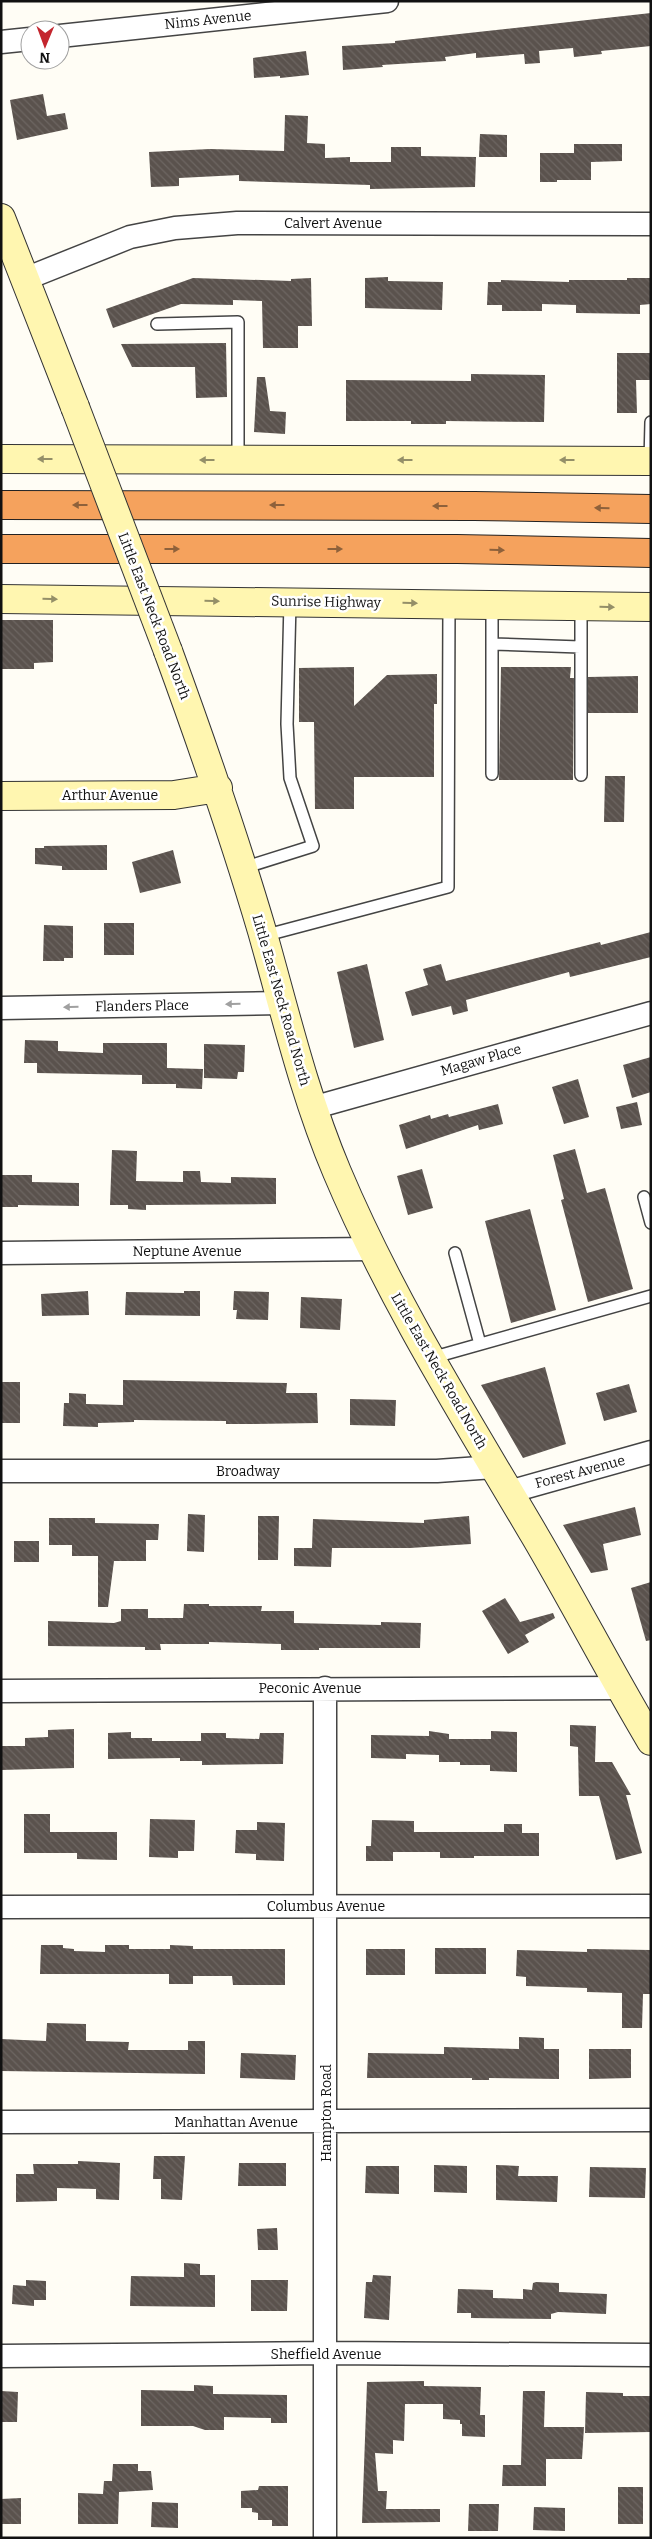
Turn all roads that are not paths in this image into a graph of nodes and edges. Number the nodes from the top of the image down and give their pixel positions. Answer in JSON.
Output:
{"nodes":[{"id":1,"x":387,"y":1,"type":"edge"},
{"id":2,"x":70,"y":35,"type":"edge"},
{"id":3,"x":20,"y":40,"type":"edge"},
{"id":4,"x":1,"y":42,"type":"edge"},
{"id":5,"x":1,"y":218,"type":"edge"},
{"id":6,"x":651,"y":224,"type":"edge"},
{"id":7,"x":25,"y":279,"type":"junction"},
{"id":8,"x":157,"y":324,"type":"dead end"},
{"id":9,"x":651,"y":422,"type":"edge"},
{"id":10,"x":1,"y":459,"type":"edge"},
{"id":11,"x":238,"y":460,"type":"junction"},
{"id":12,"x":650,"y":461,"type":"edge"},
{"id":13,"x":1,"y":505,"type":"edge"},
{"id":14,"x":651,"y":509,"type":"edge"},
{"id":15,"x":1,"y":549,"type":"edge"},
{"id":16,"x":651,"y":553,"type":"edge"},
{"id":17,"x":1,"y":599,"type":"edge"},
{"id":18,"x":290,"y":602,"type":"junction"},
{"id":19,"x":449,"y":603,"type":"junction"},
{"id":20,"x":492,"y":604,"type":"junction"},
{"id":21,"x":580,"y":606,"type":"junction"},
{"id":22,"x":651,"y":607,"type":"edge"},
{"id":23,"x":492,"y":644,"type":"junction"},
{"id":24,"x":580,"y":647,"type":"junction"},
{"id":25,"x":492,"y":774,"type":"dead end"},
{"id":26,"x":581,"y":775,"type":"dead end"},
{"id":27,"x":218,"y":788,"type":"junction"},
{"id":28,"x":1,"y":796,"type":"edge"},
{"id":29,"x":243,"y":868,"type":"junction"},
{"id":30,"x":263,"y":936,"type":"junction"},
{"id":31,"x":282,"y":1003,"type":"junction"},
{"id":32,"x":1,"y":1008,"type":"edge"},
{"id":33,"x":651,"y":1013,"type":"edge"},
{"id":34,"x":312,"y":1108,"type":"junction"},
{"id":35,"x":644,"y":1197,"type":"dead end"},
{"id":36,"x":651,"y":1223,"type":"edge"},
{"id":37,"x":372,"y":1249,"type":"junction"},
{"id":38,"x":455,"y":1252,"type":"dead end"},
{"id":39,"x":1,"y":1253,"type":"edge"},
{"id":40,"x":651,"y":1296,"type":"edge"},
{"id":41,"x":480,"y":1344,"type":"junction"},
{"id":42,"x":431,"y":1358,"type":"junction"},
{"id":43,"x":651,"y":1452,"type":"edge"},
{"id":44,"x":494,"y":1466,"type":"junction"},
{"id":45,"x":1,"y":1471,"type":"edge"},
{"id":46,"x":509,"y":1492,"type":"junction"},
{"id":47,"x":325,"y":1688,"type":"junction"},
{"id":48,"x":619,"y":1688,"type":"junction"},
{"id":49,"x":1,"y":1691,"type":"edge"},
{"id":50,"x":650,"y":1740,"type":"edge"},
{"id":51,"x":327,"y":1906,"type":"junction"},
{"id":52,"x":651,"y":1906,"type":"edge"},
{"id":53,"x":1,"y":1907,"type":"edge"},
{"id":54,"x":651,"y":2120,"type":"edge"},
{"id":55,"x":1,"y":2122,"type":"edge"},
{"id":56,"x":326,"y":2122,"type":"junction"},
{"id":57,"x":326,"y":2353,"type":"junction"},
{"id":58,"x":651,"y":2355,"type":"edge"},
{"id":59,"x":1,"y":2356,"type":"edge"},
{"id":60,"x":325,"y":2538,"type":"edge"}],
"edges":[{"from":1,"to":2,"type":"street","name":"Nims Avenue"},
{"from":3,"to":4,"type":"street"},
{"from":5,"to":7,"type":"main road","name":"Little East Neck Road North"},
{"from":6,"to":7,"type":"street","name":"Calvert Avenue"},
{"from":7,"to":27,"type":"main road","name":"Little East Neck Road North","bridge":true},
{"from":8,"to":11,"type":"lane"},
{"from":9,"to":12,"type":"lane"},
{"from":11,"to":10,"type":"main road","one_way":true},
{"from":12,"to":11,"type":"main road","one_way":true},
{"from":14,"to":13,"type":"highway","one_way":true},
{"from":15,"to":16,"type":"highway","one_way":true},
{"from":17,"to":18,"type":"main road","name":"Sunrise Highway","one_way":true},
{"from":18,"to":19,"type":"main road","name":"Sunrise Highway","one_way":true},
{"from":18,"to":29,"type":"lane"},
{"from":19,"to":20,"type":"main road","name":"Sunrise Highway"},
{"from":19,"to":30,"type":"lane"},
{"from":20,"to":21,"type":"main road","name":"Sunrise Highway"},
{"from":20,"to":23,"type":"lane"},
{"from":21,"to":22,"type":"main road","name":"Sunrise Highway","one_way":true},
{"from":21,"to":24,"type":"lane"},
{"from":23,"to":24,"type":"lane"},
{"from":23,"to":25,"type":"lane"},
{"from":24,"to":26,"type":"lane"},
{"from":27,"to":28,"type":"main road","name":"Arthur Avenue"},
{"from":27,"to":29,"type":"main road","name":"Little East Neck Road North"},
{"from":29,"to":30,"type":"main road","name":"Little East Neck Road North"},
{"from":30,"to":31,"type":"main road","name":"Little East Neck Road North"},
{"from":31,"to":32,"type":"street","name":"Flanders Place","one_way":true},
{"from":31,"to":34,"type":"main road","name":"Little East Neck Road North"},
{"from":33,"to":34,"type":"street","name":"Magaw Place"},
{"from":34,"to":37,"type":"main road","name":"Little East Neck Road North"},
{"from":35,"to":36,"type":"lane"},
{"from":37,"to":39,"type":"street","name":"Neptune Avenue"},
{"from":37,"to":42,"type":"main road","name":"Little East Neck Road North"},
{"from":38,"to":41,"type":"lane"},
{"from":40,"to":41,"type":"lane"},
{"from":41,"to":42,"type":"lane"},
{"from":42,"to":44,"type":"main road","name":"Little East Neck Road North"},
{"from":43,"to":46,"type":"street","name":"Forest Avenue"},
{"from":44,"to":45,"type":"street","name":"Broadway"},
{"from":44,"to":46,"type":"main road","name":"Little East Neck Road North"},
{"from":46,"to":48,"type":"main road","name":"Little East Neck Road North"},
{"from":47,"to":48,"type":"street","name":"Peconic Avenue"},
{"from":47,"to":49,"type":"street","name":"Peconic Avenue"},
{"from":47,"to":51,"type":"street","name":"Hampton Road"},
{"from":48,"to":50,"type":"main road","name":"Little East Neck Road North"},
{"from":51,"to":52,"type":"street","name":"Columbus Avenue"},
{"from":51,"to":53,"type":"street","name":"Columbus Avenue"},
{"from":51,"to":56,"type":"street","name":"Hampton Road"},
{"from":54,"to":56,"type":"street","name":"Manhattan Avenue"},
{"from":55,"to":56,"type":"street","name":"Manhattan Avenue"},
{"from":56,"to":57,"type":"street","name":"Hampton Road"},
{"from":57,"to":58,"type":"street","name":"Sheffield Avenue"},
{"from":57,"to":59,"type":"street","name":"Sheffield Avenue"},
{"from":57,"to":60,"type":"street","name":"Hampton Road"}]}
